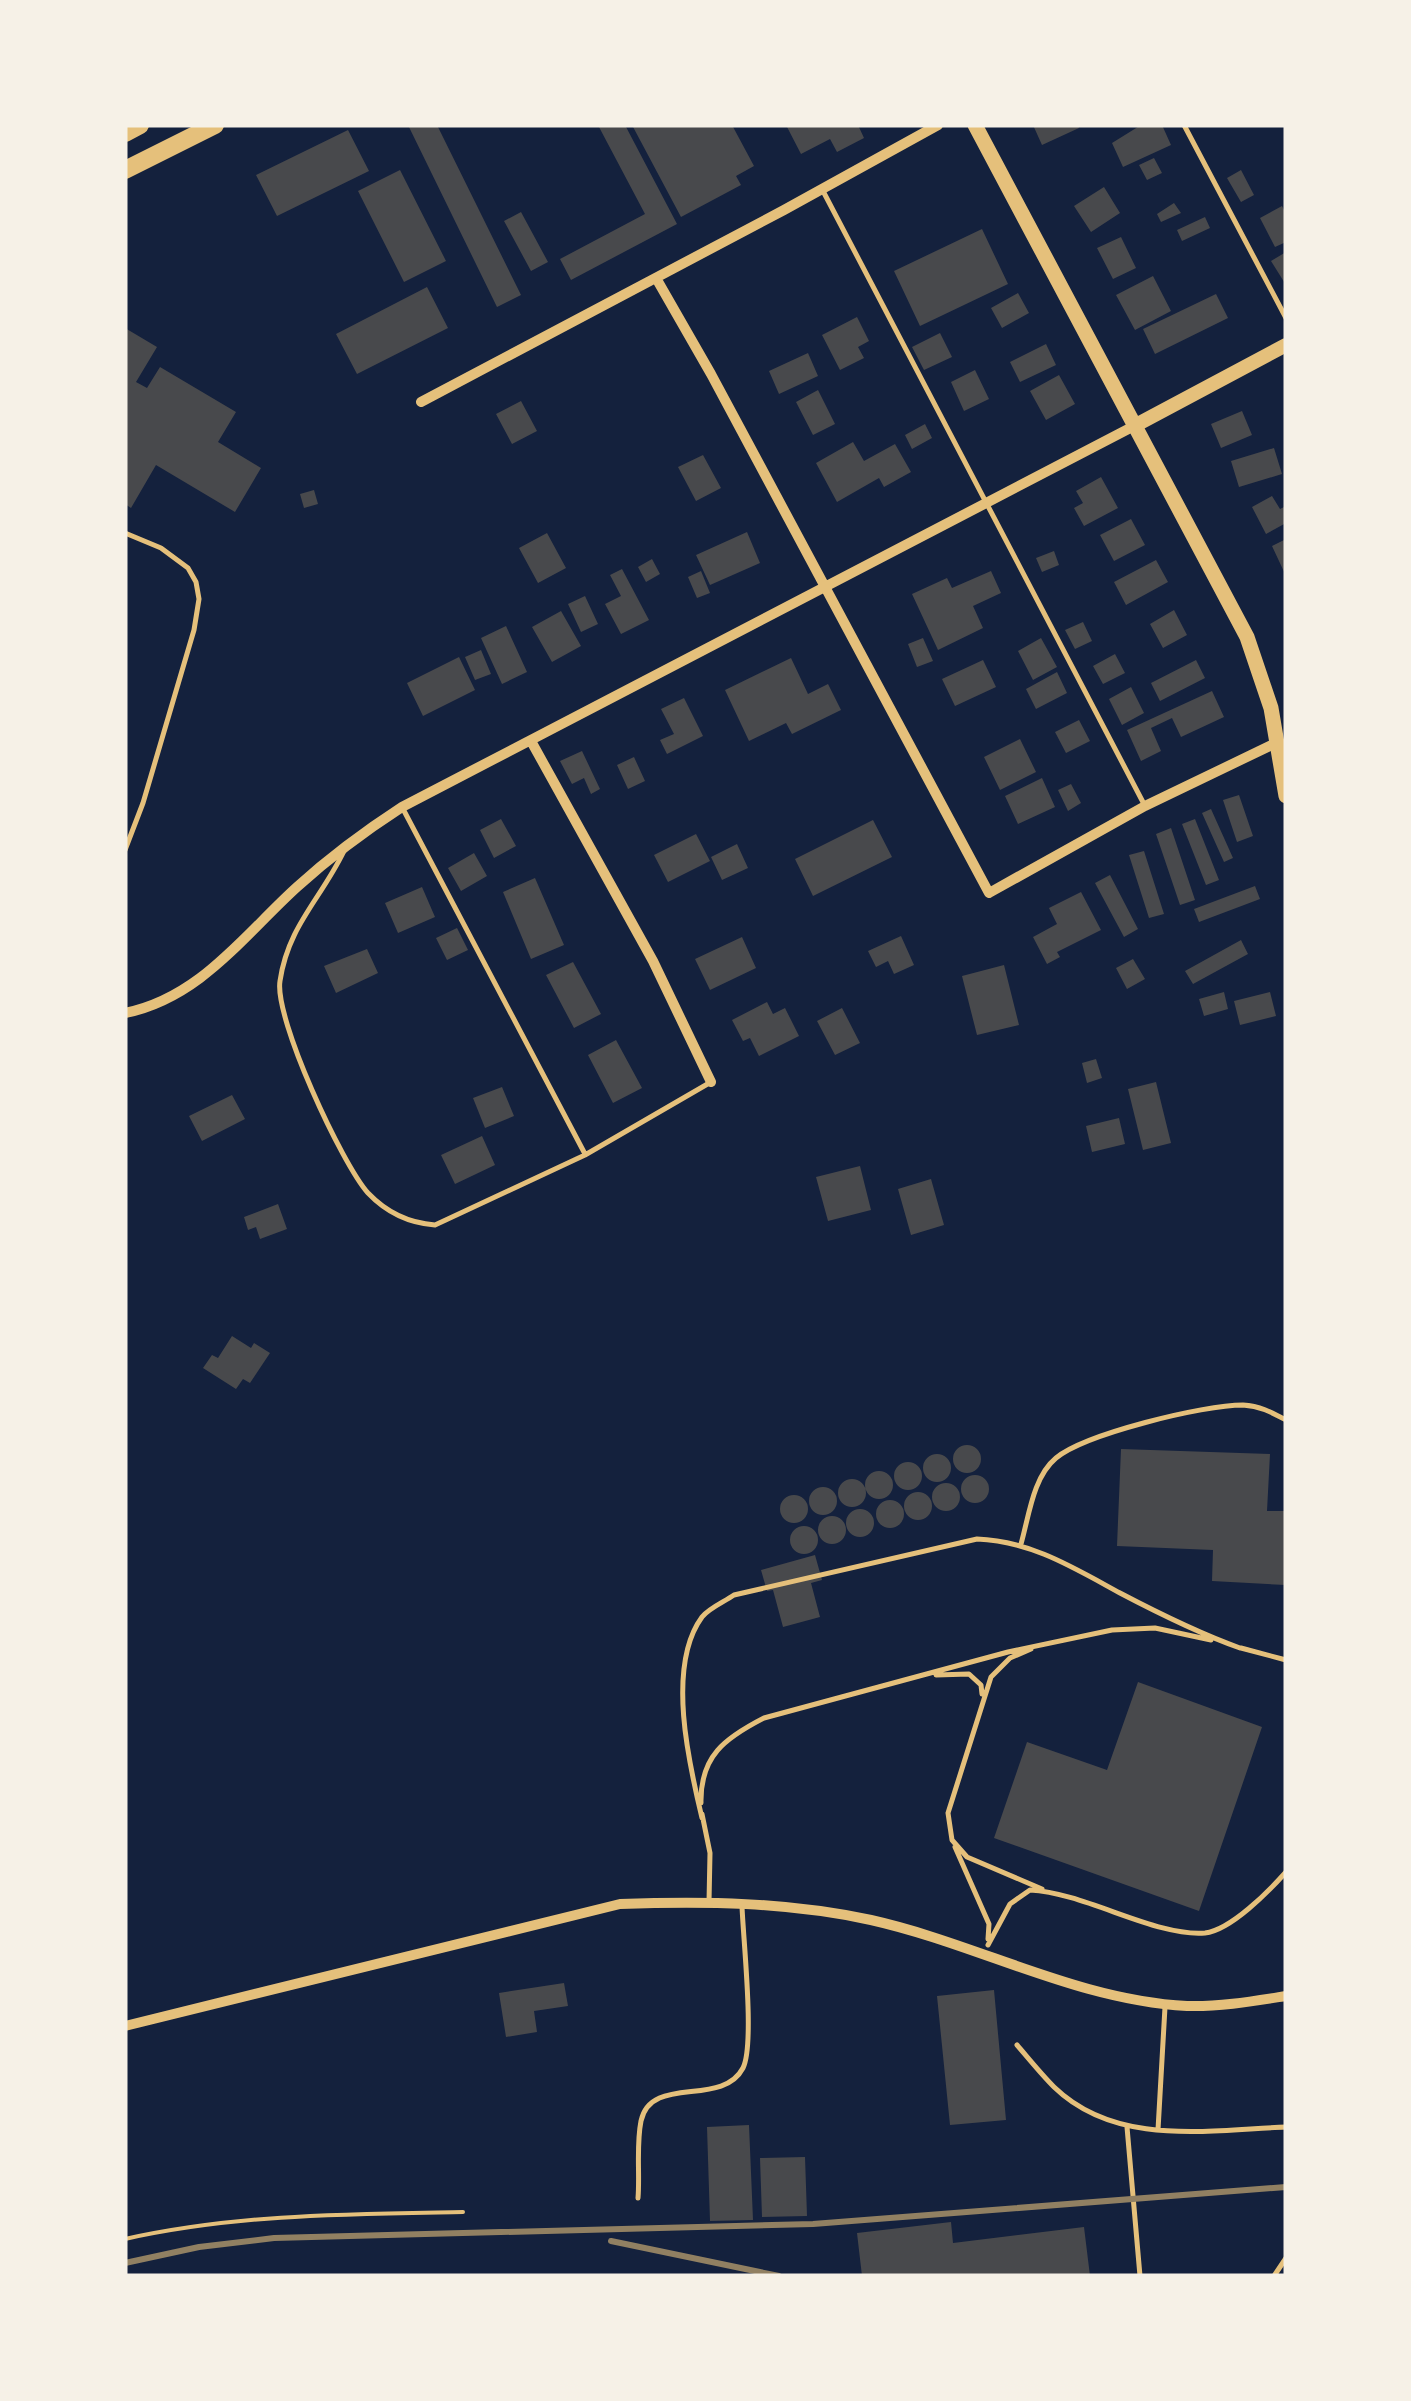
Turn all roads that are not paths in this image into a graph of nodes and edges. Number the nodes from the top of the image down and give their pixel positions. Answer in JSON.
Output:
{"nodes":[{"id":1,"x":140,"y":125,"type":"edge"},
{"id":2,"x":215,"y":125,"type":"edge"},
{"id":3,"x":938,"y":125,"type":"edge"},
{"id":4,"x":975,"y":125,"type":"edge"},
{"id":5,"x":1184,"y":125,"type":"edge"},
{"id":6,"x":125,"y":133,"type":"edge"},
{"id":7,"x":125,"y":170,"type":"edge"},
{"id":8,"x":822,"y":188,"type":"junction"},
{"id":9,"x":656,"y":278,"type":"junction"},
{"id":10,"x":1286,"y":318,"type":"edge"},
{"id":11,"x":1286,"y":345,"type":"edge"},
{"id":12,"x":420,"y":402,"type":"dead end"},
{"id":13,"x":1136,"y":425,"type":"junction"},
{"id":14,"x":986,"y":504,"type":"junction"},
{"id":15,"x":125,"y":533,"type":"edge"},
{"id":16,"x":825,"y":586,"type":"junction"},
{"id":17,"x":530,"y":741,"type":"junction"},
{"id":18,"x":1278,"y":742,"type":"junction"},
{"id":19,"x":1286,"y":796,"type":"edge"},
{"id":20,"x":1145,"y":806,"type":"junction"},
{"id":21,"x":402,"y":807,"type":"junction"},
{"id":22,"x":348,"y":844,"type":"junction"},
{"id":23,"x":125,"y":850,"type":"edge"},
{"id":24,"x":125,"y":1014,"type":"edge"},
{"id":25,"x":711,"y":1082,"type":"joint"},
{"id":26,"x":585,"y":1154,"type":"junction"},
{"id":27,"x":1286,"y":1420,"type":"edge"},
{"id":28,"x":1021,"y":1544,"type":"junction"},
{"id":29,"x":1048,"y":1642,"type":"junction"},
{"id":30,"x":1240,"y":1648,"type":"junction"},
{"id":31,"x":1286,"y":1660,"type":"edge"},
{"id":32,"x":908,"y":1680,"type":"junction"},
{"id":33,"x":982,"y":1697,"type":"junction"},
{"id":34,"x":702,"y":1818,"type":"junction"},
{"id":35,"x":952,"y":1840,"type":"junction"},
{"id":36,"x":1286,"y":1872,"type":"edge"},
{"id":37,"x":1049,"y":1891,"type":"junction"},
{"id":38,"x":709,"y":1902,"type":"junction"},
{"id":39,"x":742,"y":1903,"type":"junction"},
{"id":40,"x":987,"y":1950,"type":"junction"},
{"id":41,"x":1286,"y":1996,"type":"edge"},
{"id":42,"x":1165,"y":2004,"type":"junction"},
{"id":43,"x":125,"y":2026,"type":"edge"},
{"id":44,"x":1017,"y":2045,"type":"dead end"},
{"id":45,"x":1127,"y":2127,"type":"junction"},
{"id":46,"x":1286,"y":2127,"type":"edge"},
{"id":47,"x":1158,"y":2130,"type":"junction"},
{"id":48,"x":638,"y":2198,"type":"dead end"},
{"id":49,"x":1286,"y":2258,"type":"edge"},
{"id":50,"x":1140,"y":2276,"type":"edge"},
{"id":51,"x":1274,"y":2276,"type":"edge"}],
"edges":[{"from":1,"to":6,"type":"highway"},
{"from":2,"to":7,"type":"highway"},
{"from":3,"to":8,"type":"street"},
{"from":4,"to":13,"type":"main road"},
{"from":5,"to":10,"type":"lane"},
{"from":8,"to":9,"type":"street"},
{"from":8,"to":14,"type":"lane"},
{"from":9,"to":12,"type":"street"},
{"from":9,"to":16,"type":"street"},
{"from":11,"to":13,"type":"street"},
{"from":13,"to":14,"type":"street"},
{"from":13,"to":18,"type":"main road"},
{"from":14,"to":16,"type":"street"},
{"from":14,"to":20,"type":"lane"},
{"from":15,"to":23,"type":"lane"},
{"from":16,"to":17,"type":"street"},
{"from":16,"to":20,"type":"street"},
{"from":17,"to":21,"type":"street"},
{"from":17,"to":25,"type":"street"},
{"from":18,"to":19,"type":"main road"},
{"from":18,"to":20,"type":"street"},
{"from":21,"to":22,"type":"street"},
{"from":21,"to":26,"type":"lane"},
{"from":22,"to":24,"type":"street"},
{"from":22,"to":26,"type":"lane"},
{"from":25,"to":26,"type":"lane"},
{"from":27,"to":28,"type":"lane"},
{"from":28,"to":30,"type":"lane"},
{"from":28,"to":34,"type":"lane"},
{"from":29,"to":30,"type":"lane"},
{"from":29,"to":32,"type":"lane"},
{"from":29,"to":33,"type":"lane"},
{"from":30,"to":31,"type":"lane"},
{"from":32,"to":33,"type":"lane"},
{"from":32,"to":34,"type":"lane"},
{"from":33,"to":35,"type":"lane"},
{"from":34,"to":38,"type":"lane"},
{"from":35,"to":37,"type":"lane"},
{"from":35,"to":40,"type":"lane"},
{"from":36,"to":37,"type":"lane"},
{"from":37,"to":40,"type":"lane"},
{"from":38,"to":39,"type":"street"},
{"from":38,"to":43,"type":"street"},
{"from":39,"to":40,"type":"street"},
{"from":39,"to":48,"type":"lane"},
{"from":40,"to":42,"type":"street"},
{"from":41,"to":42,"type":"street"},
{"from":42,"to":47,"type":"lane"},
{"from":44,"to":45,"type":"lane"},
{"from":45,"to":47,"type":"lane"},
{"from":45,"to":50,"type":"lane"},
{"from":46,"to":47,"type":"lane"},
{"from":49,"to":51,"type":"lane"}]}
